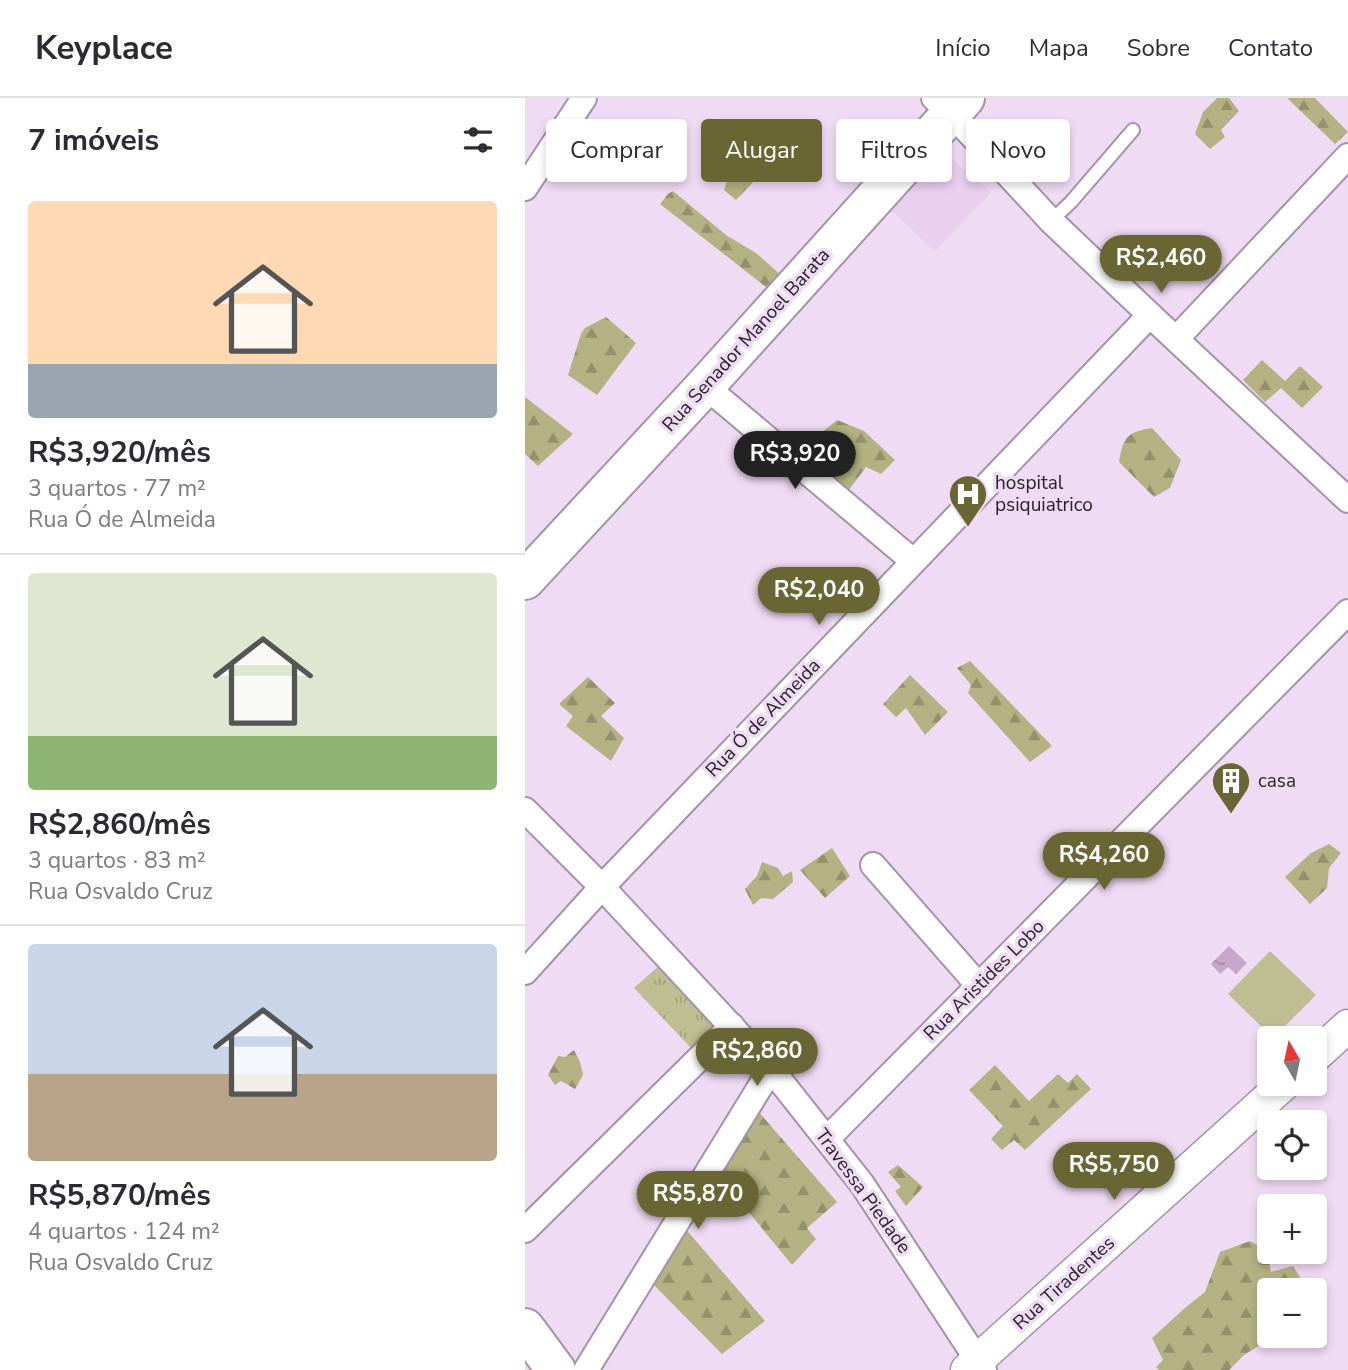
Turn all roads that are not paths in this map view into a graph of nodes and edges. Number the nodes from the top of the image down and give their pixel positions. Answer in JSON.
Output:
{"nodes":[{"id":1,"x":583,"y":99,"type":"edge"},
{"id":2,"x":950,"y":103,"type":"edge"},
{"id":3,"x":1133,"y":130,"type":"dead end"},
{"id":4,"x":1348,"y":156,"type":"edge"},
{"id":5,"x":525,"y":188,"type":"edge"},
{"id":6,"x":1051,"y":221,"type":"junction"},
{"id":7,"x":1150,"y":315,"type":"junction"},
{"id":8,"x":1176,"y":339,"type":"junction"},
{"id":9,"x":705,"y":386,"type":"junction"},
{"id":10,"x":1348,"y":500,"type":"edge"},
{"id":11,"x":913,"y":561,"type":"junction"},
{"id":12,"x":525,"y":580,"type":"edge"},
{"id":13,"x":1348,"y":612,"type":"edge"},
{"id":14,"x":525,"y":810,"type":"edge"},
{"id":15,"x":873,"y":865,"type":"dead end"},
{"id":16,"x":602,"y":887,"type":"junction"},
{"id":17,"x":525,"y":972,"type":"edge"},
{"id":18,"x":979,"y":986,"type":"junction"},
{"id":19,"x":732,"y":1026,"type":"junction"},
{"id":20,"x":1348,"y":1026,"type":"edge"},
{"id":21,"x":1327,"y":1045,"type":"edge"},
{"id":22,"x":771,"y":1069,"type":"junction"},
{"id":23,"x":1271,"y":1096,"type":"edge"},
{"id":24,"x":827,"y":1139,"type":"junction"},
{"id":25,"x":525,"y":1230,"type":"edge"},
{"id":26,"x":525,"y":1328,"type":"edge"},
{"id":27,"x":977,"y":1367,"type":"edge"},
{"id":28,"x":556,"y":1370,"type":"edge"},
{"id":29,"x":586,"y":1370,"type":"edge"}],
"edges":[{"from":1,"to":5,"type":"street"},
{"from":2,"to":6,"type":"street"},
{"from":2,"to":9,"type":"main road","name":"Rua Senador Manoel Barata"},
{"from":3,"to":6,"type":"lane"},
{"from":4,"to":8,"type":"street"},
{"from":6,"to":7,"type":"street"},
{"from":7,"to":8,"type":"street"},
{"from":7,"to":11,"type":"street","name":"Rua Ó de Almeida"},
{"from":8,"to":10,"type":"street"},
{"from":9,"to":11,"type":"street"},
{"from":9,"to":12,"type":"main road","name":"Rua Senador Manoel Barata"},
{"from":11,"to":16,"type":"street","name":"Rua Ó de Almeida"},
{"from":13,"to":18,"type":"street","name":"Rua Aristides Lobo"},
{"from":14,"to":16,"type":"street","name":"Travessa Piedade"},
{"from":15,"to":18,"type":"street"},
{"from":16,"to":17,"type":"street","name":"Rua Ó de Almeida"},
{"from":16,"to":19,"type":"street","name":"Travessa Piedade"},
{"from":18,"to":24,"type":"street","name":"Rua Aristides Lobo"},
{"from":19,"to":22,"type":"street","name":"Travessa Piedade"},
{"from":19,"to":25,"type":"street"},
{"from":20,"to":21,"type":"street"},
{"from":22,"to":24,"type":"street","name":"Travessa Piedade"},
{"from":22,"to":29,"type":"street"},
{"from":23,"to":27,"type":"street","name":"Rua Tiradentes"},
{"from":24,"to":27,"type":"street","name":"Travessa Piedade"},
{"from":26,"to":28,"type":"main road"}]}
